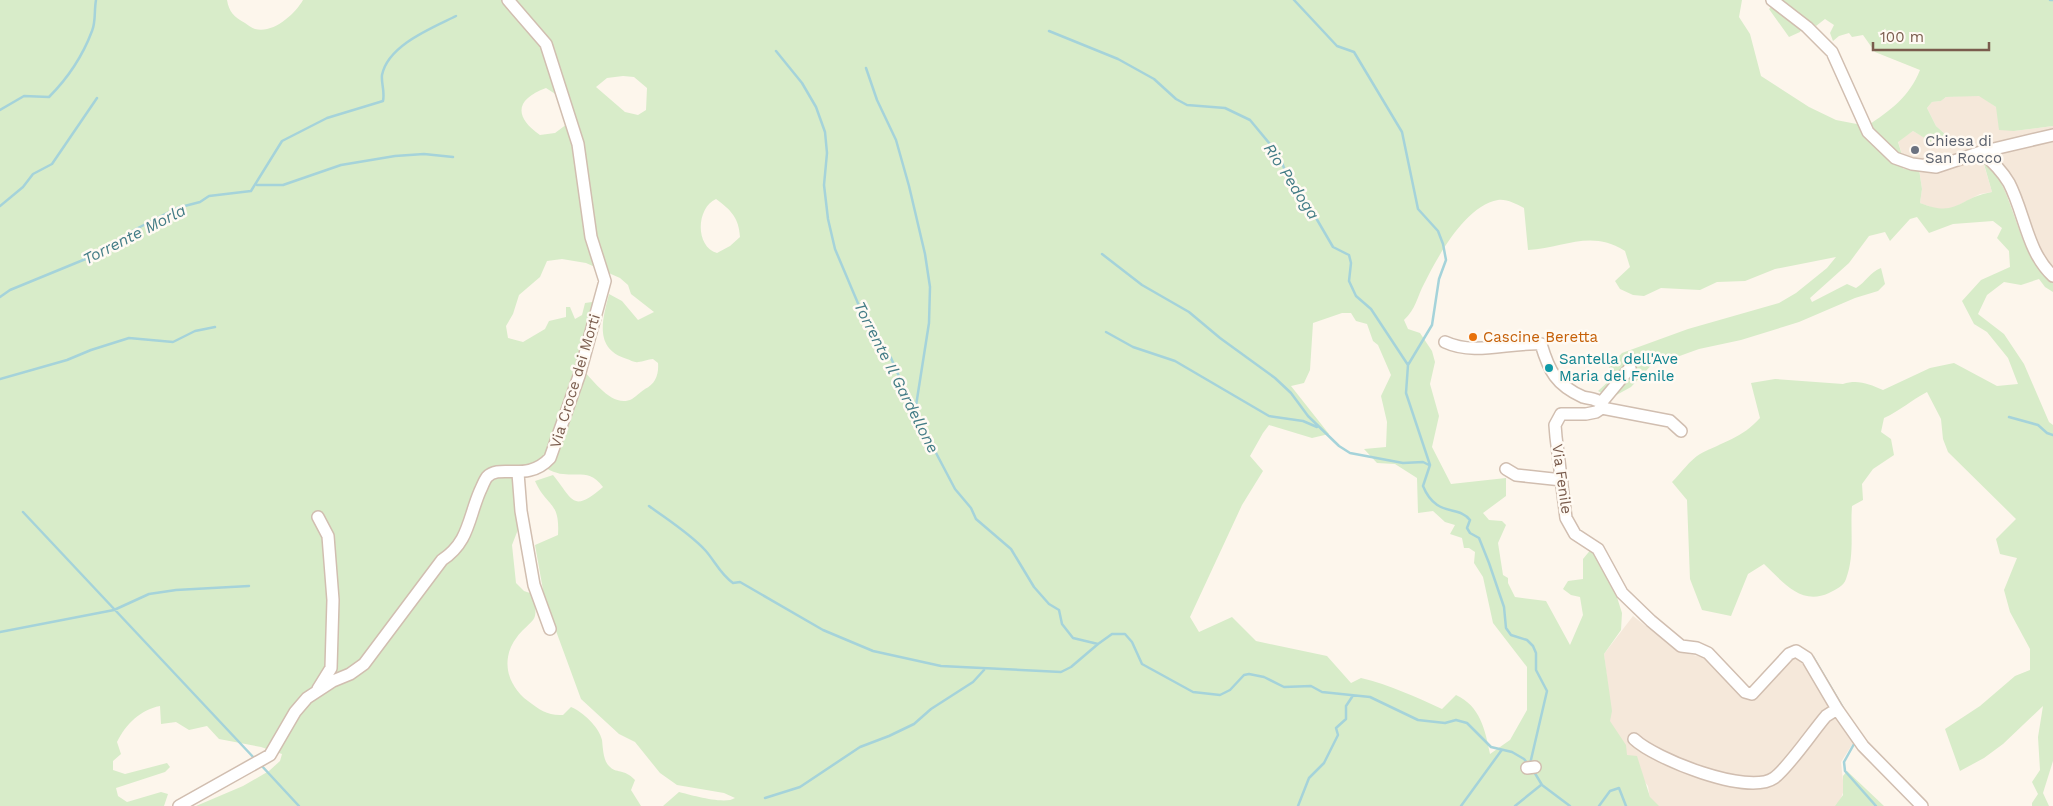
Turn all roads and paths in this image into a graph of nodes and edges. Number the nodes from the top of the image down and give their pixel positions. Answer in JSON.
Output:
{"nodes":[{"id":1,"x":508,"y":0,"type":"edge"},
{"id":2,"x":1772,"y":0,"type":"edge"},
{"id":3,"x":2053,"y":135,"type":"edge"},
{"id":4,"x":1981,"y":152,"type":"junction"},
{"id":5,"x":2053,"y":276,"type":"edge"},
{"id":6,"x":1445,"y":342,"type":"dead end"},
{"id":7,"x":1630,"y":368,"type":"dead end"},
{"id":8,"x":1601,"y":405,"type":"junction"},
{"id":9,"x":1681,"y":431,"type":"dead end"},
{"id":10,"x":1506,"y":469,"type":"dead end"},
{"id":11,"x":518,"y":473,"type":"junction"},
{"id":12,"x":1562,"y":480,"type":"junction"},
{"id":13,"x":318,"y":517,"type":"dead end"},
{"id":14,"x":550,"y":629,"type":"dead end"},
{"id":15,"x":317,"y":690,"type":"junction"},
{"id":16,"x":1837,"y":709,"type":"junction"},
{"id":17,"x":1634,"y":740,"type":"dead end"},
{"id":18,"x":179,"y":806,"type":"edge"},
{"id":19,"x":1922,"y":806,"type":"edge"}],
"edges":[{"from":1,"to":11,"type":"street","name":"Via Croce dei Morti"},
{"from":2,"to":4,"type":"street"},
{"from":3,"to":4,"type":"street"},
{"from":4,"to":5,"type":"street"},
{"from":6,"to":8,"type":"street"},
{"from":7,"to":8,"type":"street"},
{"from":8,"to":9,"type":"street"},
{"from":8,"to":12,"type":"street","name":"Via Fenile"},
{"from":10,"to":12,"type":"street"},
{"from":11,"to":14,"type":"street"},
{"from":11,"to":15,"type":"street","name":"Via Croce dei Morti"},
{"from":12,"to":16,"type":"street","name":"Via Fenile"},
{"from":13,"to":15,"type":"street"},
{"from":15,"to":18,"type":"street","name":"Via Croce dei Morti"},
{"from":16,"to":17,"type":"street"},
{"from":16,"to":19,"type":"street"}]}
